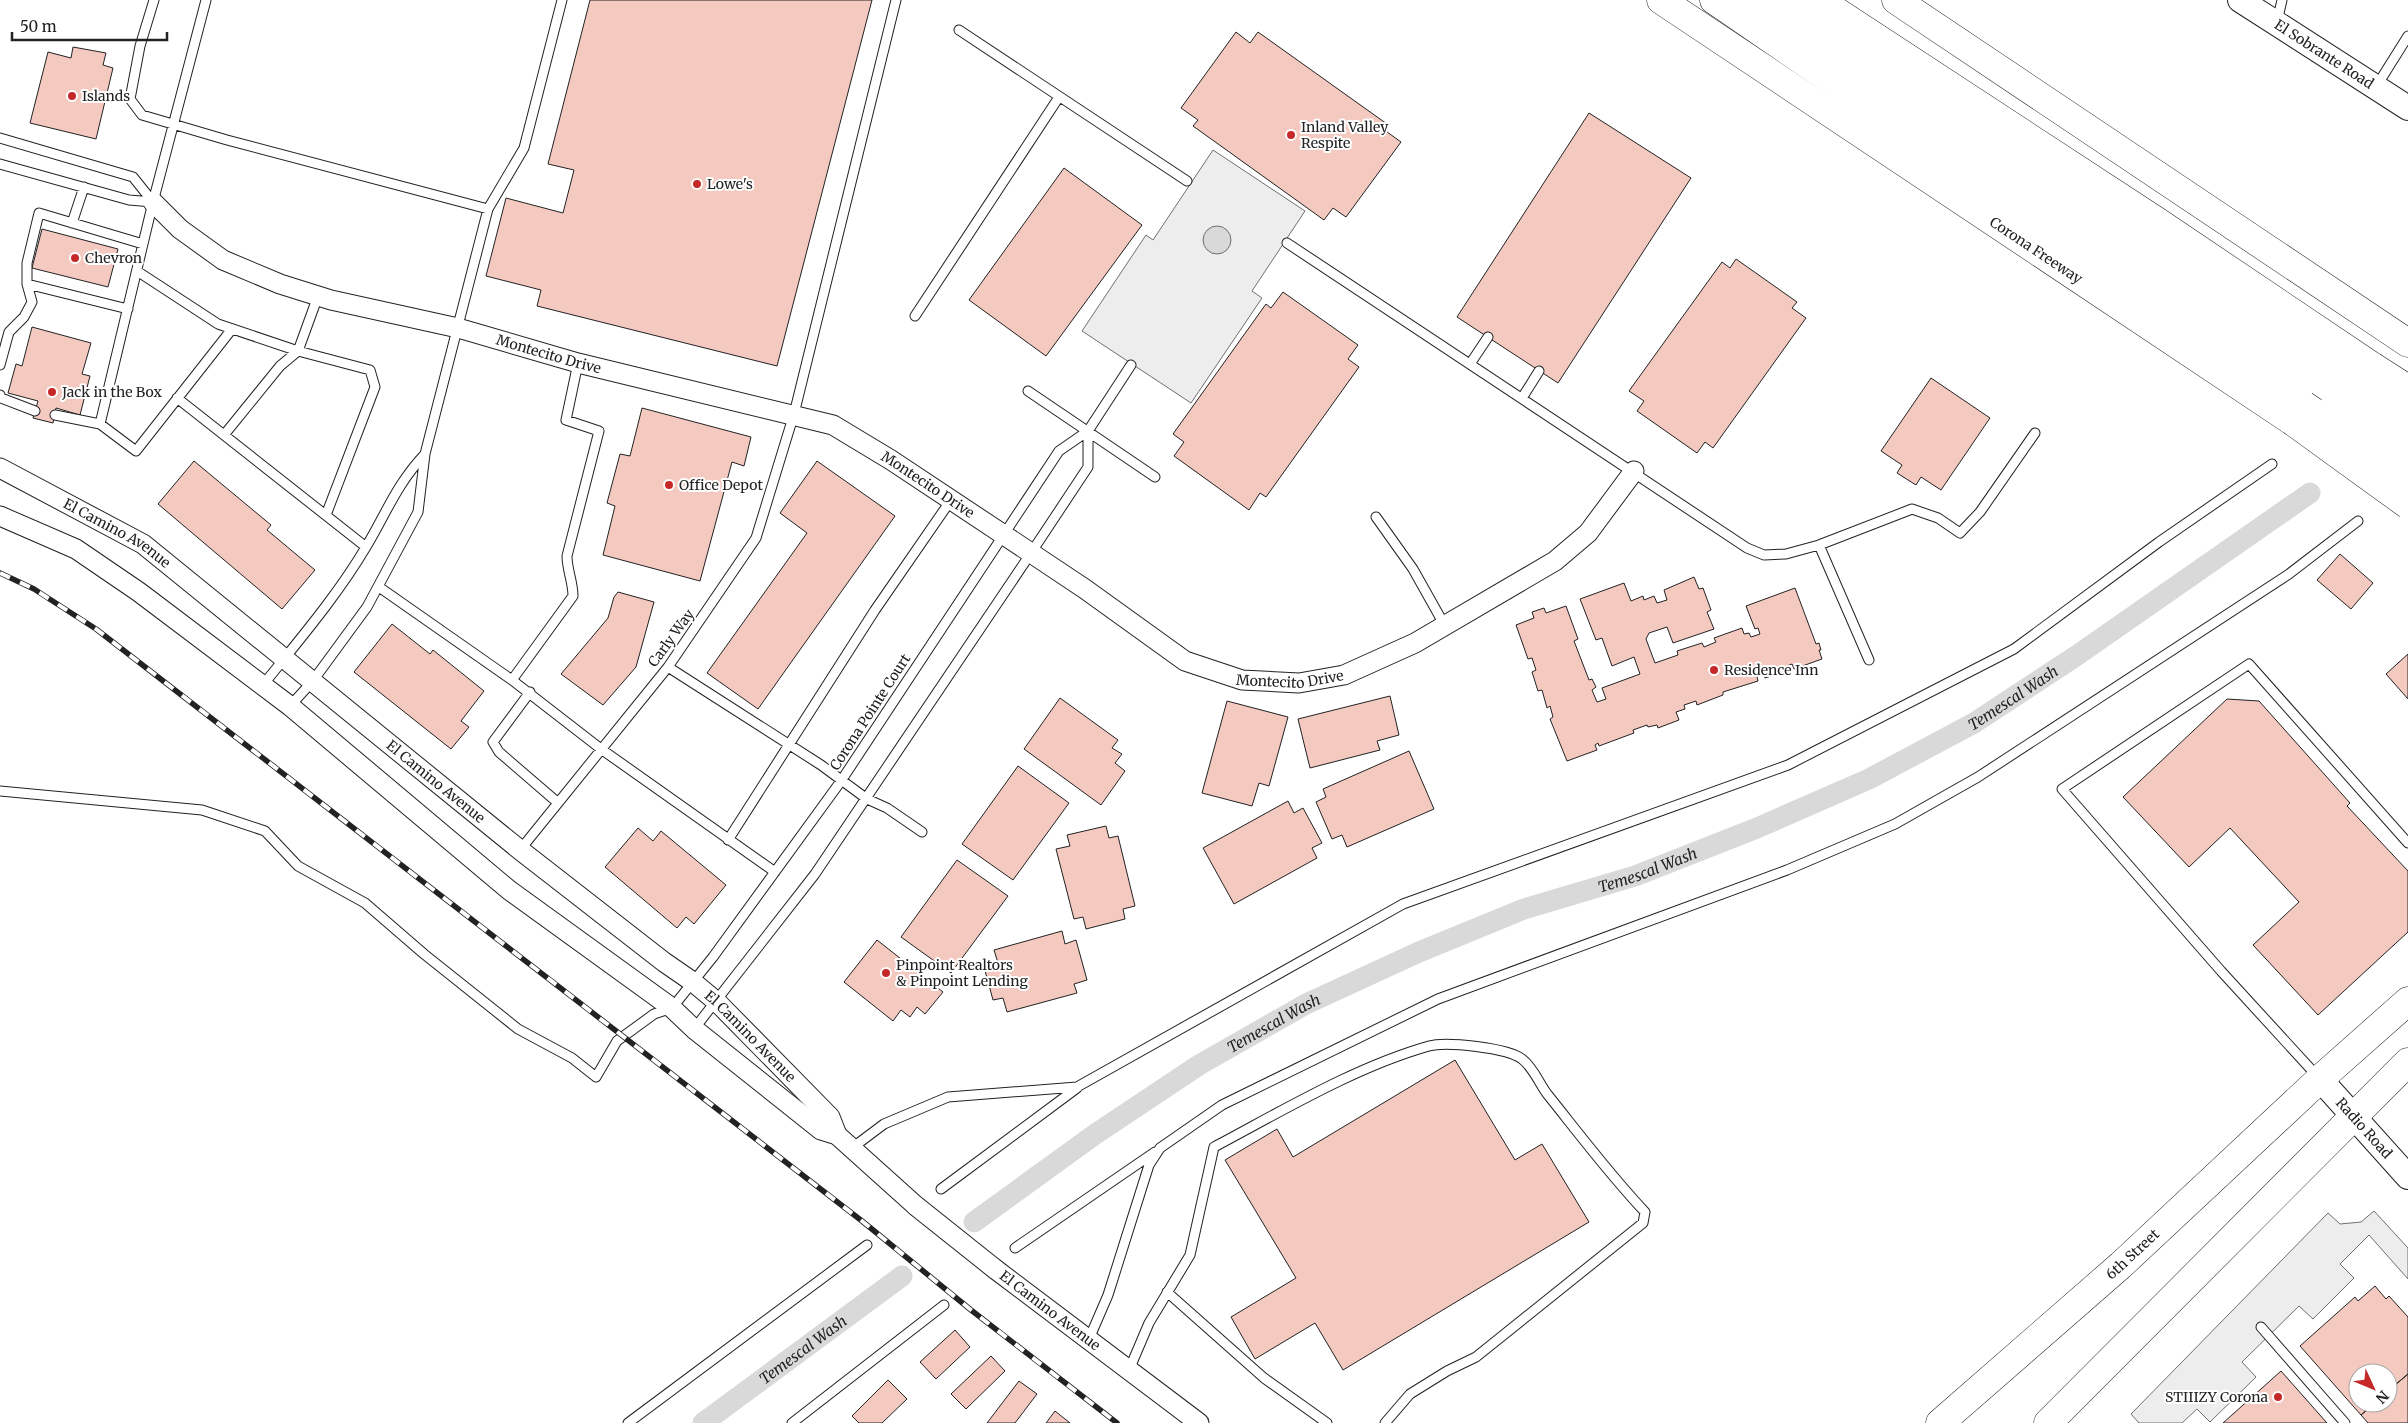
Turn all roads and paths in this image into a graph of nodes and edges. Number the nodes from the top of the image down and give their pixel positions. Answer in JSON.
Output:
{"nodes":[{"id":1,"x":154,"y":0,"type":"edge"},
{"id":2,"x":206,"y":0,"type":"edge"},
{"id":3,"x":562,"y":0,"type":"edge"},
{"id":4,"x":896,"y":0,"type":"edge"},
{"id":5,"x":1660,"y":0,"type":"edge"},
{"id":6,"x":1714,"y":0,"type":"edge"},
{"id":7,"x":1749,"y":0,"type":"edge"},
{"id":8,"x":1784,"y":0,"type":"edge"},
{"id":9,"x":1819,"y":0,"type":"edge"},
{"id":10,"x":1896,"y":0,"type":"edge"},
{"id":11,"x":2240,"y":0,"type":"edge"},
{"id":12,"x":2282,"y":0,"type":"edge"},
{"id":13,"x":2277,"y":24,"type":"junction"},
{"id":14,"x":959,"y":30,"type":"dead end"},
{"id":15,"x":2408,"y":36,"type":"edge"},
{"id":16,"x":2376,"y":87,"type":"junction"},
{"id":17,"x":1059,"y":96,"type":"junction"},
{"id":18,"x":2408,"y":108,"type":"edge"},
{"id":19,"x":174,"y":125,"type":"junction"},
{"id":20,"x":0,"y":138,"type":"edge"},
{"id":21,"x":0,"y":164,"type":"edge"},
{"id":22,"x":1187,"y":181,"type":"dead end"},
{"id":23,"x":84,"y":187,"type":"junction"},
{"id":24,"x":154,"y":202,"type":"junction"},
{"id":25,"x":488,"y":208,"type":"junction"},
{"id":26,"x":72,"y":223,"type":"junction"},
{"id":27,"x":1286,"y":243,"type":"dead end"},
{"id":28,"x":143,"y":244,"type":"junction"},
{"id":29,"x":137,"y":271,"type":"junction"},
{"id":30,"x":27,"y":284,"type":"junction"},
{"id":31,"x":318,"y":296,"type":"junction"},
{"id":32,"x":128,"y":309,"type":"junction"},
{"id":33,"x":915,"y":316,"type":"dead end"},
{"id":34,"x":458,"y":328,"type":"junction"},
{"id":35,"x":232,"y":329,"type":"junction"},
{"id":36,"x":1488,"y":338,"type":"dead end"},
{"id":37,"x":2406,"y":341,"type":"edge"},
{"id":38,"x":298,"y":351,"type":"junction"},
{"id":39,"x":578,"y":363,"type":"junction"},
{"id":40,"x":1470,"y":364,"type":"junction"},
{"id":41,"x":0,"y":365,"type":"edge"},
{"id":42,"x":1131,"y":366,"type":"dead end"},
{"id":43,"x":1539,"y":371,"type":"dead end"},
{"id":44,"x":2354,"y":381,"type":"junction"},
{"id":45,"x":2408,"y":389,"type":"edge"},
{"id":46,"x":1028,"y":391,"type":"dead end"},
{"id":47,"x":0,"y":395,"type":"edge"},
{"id":48,"x":177,"y":398,"type":"junction"},
{"id":49,"x":1522,"y":398,"type":"junction"},
{"id":50,"x":36,"y":411,"type":"dead end"},
{"id":51,"x":2298,"y":413,"type":"junction"},
{"id":52,"x":794,"y":414,"type":"junction"},
{"id":53,"x":55,"y":415,"type":"dead end"},
{"id":54,"x":2408,"y":417,"type":"edge"},
{"id":55,"x":100,"y":424,"type":"junction"},
{"id":56,"x":1088,"y":431,"type":"junction"},
{"id":57,"x":2035,"y":433,"type":"dead end"},
{"id":58,"x":224,"y":435,"type":"junction"},
{"id":59,"x":2408,"y":446,"type":"edge"},
{"id":60,"x":425,"y":454,"type":"junction"},
{"id":61,"x":2272,"y":464,"type":"dead end"},
{"id":62,"x":0,"y":468,"type":"edge"},
{"id":63,"x":1634,"y":471,"type":"junction"},
{"id":64,"x":2408,"y":476,"type":"edge"},
{"id":65,"x":1155,"y":477,"type":"dead end"},
{"id":66,"x":951,"y":500,"type":"junction"},
{"id":67,"x":2408,"y":505,"type":"edge"},
{"id":68,"x":326,"y":515,"type":"junction"},
{"id":69,"x":0,"y":516,"type":"edge"},
{"id":70,"x":1376,"y":517,"type":"dead end"},
{"id":71,"x":2358,"y":521,"type":"dead end"},
{"id":72,"x":1004,"y":535,"type":"junction"},
{"id":73,"x":1819,"y":545,"type":"junction"},
{"id":74,"x":366,"y":547,"type":"junction"},
{"id":75,"x":1031,"y":553,"type":"junction"},
{"id":76,"x":379,"y":587,"type":"junction"},
{"id":77,"x":1445,"y":626,"type":"junction"},
{"id":78,"x":284,"y":659,"type":"junction"},
{"id":79,"x":1869,"y":660,"type":"dead end"},
{"id":80,"x":668,"y":667,"type":"junction"},
{"id":81,"x":512,"y":680,"type":"junction"},
{"id":82,"x":312,"y":682,"type":"junction"},
{"id":83,"x":263,"y":684,"type":"junction"},
{"id":84,"x":530,"y":692,"type":"junction"},
{"id":85,"x":290,"y":706,"type":"junction"},
{"id":86,"x":788,"y":743,"type":"junction"},
{"id":87,"x":601,"y":749,"type":"junction"},
{"id":88,"x":841,"y":781,"type":"junction"},
{"id":89,"x":0,"y":791,"type":"edge"},
{"id":90,"x":867,"y":798,"type":"junction"},
{"id":91,"x":557,"y":802,"type":"junction"},
{"id":92,"x":922,"y":832,"type":"dead end"},
{"id":93,"x":728,"y":840,"type":"junction"},
{"id":94,"x":2408,"y":843,"type":"edge"},
{"id":95,"x":520,"y":850,"type":"junction"},
{"id":96,"x":775,"y":872,"type":"junction"},
{"id":97,"x":693,"y":982,"type":"junction"},
{"id":98,"x":2408,"y":1001,"type":"edge"},
{"id":99,"x":717,"y":1002,"type":"junction"},
{"id":100,"x":672,"y":1008,"type":"junction"},
{"id":101,"x":694,"y":1029,"type":"junction"},
{"id":102,"x":2408,"y":1062,"type":"edge"},
{"id":103,"x":2320,"y":1079,"type":"junction"},
{"id":104,"x":1077,"y":1088,"type":"junction"},
{"id":105,"x":2354,"y":1115,"type":"junction"},
{"id":106,"x":837,"y":1135,"type":"junction"},
{"id":107,"x":852,"y":1148,"type":"junction"},
{"id":108,"x":1160,"y":1148,"type":"junction"},
{"id":109,"x":2408,"y":1177,"type":"edge"},
{"id":110,"x":941,"y":1189,"type":"dead end"},
{"id":111,"x":867,"y":1245,"type":"dead end"},
{"id":112,"x":1015,"y":1248,"type":"dead end"},
{"id":113,"x":1167,"y":1292,"type":"junction"},
{"id":114,"x":944,"y":1305,"type":"dead end"},
{"id":115,"x":2261,"y":1327,"type":"dead end"},
{"id":116,"x":1088,"y":1339,"type":"junction"},
{"id":117,"x":1129,"y":1370,"type":"junction"},
{"id":118,"x":628,"y":1423,"type":"edge"},
{"id":119,"x":792,"y":1423,"type":"edge"},
{"id":120,"x":1199,"y":1423,"type":"edge"},
{"id":121,"x":1327,"y":1423,"type":"edge"},
{"id":122,"x":1384,"y":1423,"type":"edge"},
{"id":123,"x":1940,"y":1423,"type":"edge"},
{"id":124,"x":2048,"y":1423,"type":"edge"},
{"id":125,"x":2345,"y":1423,"type":"edge"}],
"edges":[{"from":1,"to":19,"type":"lane"},
{"from":2,"to":19,"type":"lane"},
{"from":3,"to":25,"type":"lane"},
{"from":4,"to":52,"type":"lane","name":"Carly Way"},
{"from":5,"to":51,"type":"main road","name":"Corona Freeway"},
{"from":6,"to":51,"type":"main road"},
{"from":7,"to":44,"type":"main road"},
{"from":8,"to":44,"type":"main road"},
{"from":9,"to":44,"type":"main road"},
{"from":10,"to":37,"type":"main road"},
{"from":11,"to":13,"type":"street","name":"El Sobrante Road"},
{"from":12,"to":13,"type":"lane"},
{"from":13,"to":16,"type":"street","name":"El Sobrante Road"},
{"from":14,"to":17,"type":"lane"},
{"from":15,"to":16,"type":"lane"},
{"from":16,"to":18,"type":"street","name":"El Sobrante Road"},
{"from":17,"to":22,"type":"lane"},
{"from":17,"to":33,"type":"lane"},
{"from":19,"to":24,"type":"lane"},
{"from":19,"to":25,"type":"lane"},
{"from":20,"to":24,"type":"lane"},
{"from":21,"to":23,"type":"lane"},
{"from":23,"to":24,"type":"lane"},
{"from":23,"to":26,"type":"lane"},
{"from":24,"to":28,"type":"lane"},
{"from":24,"to":31,"type":"street","name":"Montecito Drive"},
{"from":25,"to":34,"type":"lane"},
{"from":26,"to":28,"type":"lane"},
{"from":26,"to":30,"type":"lane"},
{"from":27,"to":40,"type":"lane"},
{"from":28,"to":29,"type":"lane"},
{"from":29,"to":32,"type":"lane"},
{"from":29,"to":35,"type":"lane"},
{"from":30,"to":32,"type":"lane"},
{"from":30,"to":41,"type":"lane"},
{"from":31,"to":34,"type":"street","name":"Montecito Drive"},
{"from":31,"to":38,"type":"lane"},
{"from":32,"to":55,"type":"lane"},
{"from":34,"to":39,"type":"street","name":"Montecito Drive"},
{"from":34,"to":60,"type":"lane"},
{"from":35,"to":38,"type":"lane"},
{"from":35,"to":48,"type":"lane"},
{"from":36,"to":40,"type":"lane"},
{"from":38,"to":58,"type":"lane"},
{"from":38,"to":68,"type":"lane"},
{"from":39,"to":52,"type":"street","name":"Montecito Drive"},
{"from":39,"to":81,"type":"lane"},
{"from":40,"to":49,"type":"lane"},
{"from":42,"to":56,"type":"lane"},
{"from":43,"to":49,"type":"lane"},
{"from":44,"to":45,"type":"main road","bridge":true},
{"from":44,"to":54,"type":"main road","bridge":true},
{"from":44,"to":59,"type":"main road","bridge":true},
{"from":46,"to":56,"type":"lane"},
{"from":47,"to":50,"type":"lane"},
{"from":48,"to":55,"type":"lane"},
{"from":48,"to":58,"type":"lane"},
{"from":49,"to":63,"type":"lane"},
{"from":51,"to":64,"type":"main road","bridge":true},
{"from":51,"to":67,"type":"main road","name":"Corona Freeway","bridge":true},
{"from":52,"to":66,"type":"street","name":"Montecito Drive"},
{"from":52,"to":80,"type":"lane","name":"Carly Way"},
{"from":53,"to":55,"type":"lane"},
{"from":56,"to":65,"type":"lane"},
{"from":56,"to":72,"type":"lane","name":"Corona Pointe Court"},
{"from":56,"to":75,"type":"lane"},
{"from":57,"to":73,"type":"lane"},
{"from":58,"to":68,"type":"lane"},
{"from":60,"to":74,"type":"lane"},
{"from":60,"to":76,"type":"lane"},
{"from":61,"to":104,"type":"lane"},
{"from":62,"to":78,"type":"street","name":"El Camino Avenue"},
{"from":63,"to":73,"type":"lane"},
{"from":63,"to":77,"type":"street","name":"Montecito Drive"},
{"from":66,"to":72,"type":"street","name":"Montecito Drive"},
{"from":66,"to":86,"type":"lane"},
{"from":68,"to":74,"type":"lane"},
{"from":69,"to":83,"type":"street","name":"El Camino Avenue"},
{"from":70,"to":77,"type":"lane"},
{"from":71,"to":108,"type":"lane"},
{"from":72,"to":75,"type":"street","name":"Montecito Drive"},
{"from":72,"to":88,"type":"lane","name":"Corona Pointe Court"},
{"from":73,"to":79,"type":"lane"},
{"from":74,"to":78,"type":"lane"},
{"from":75,"to":77,"type":"street","name":"Montecito Drive"},
{"from":75,"to":90,"type":"lane"},
{"from":76,"to":81,"type":"lane"},
{"from":76,"to":82,"type":"lane"},
{"from":78,"to":82,"type":"street","name":"El Camino Avenue"},
{"from":78,"to":83,"type":"lane"},
{"from":80,"to":86,"type":"lane"},
{"from":80,"to":87,"type":"lane","name":"Carly Way"},
{"from":81,"to":84,"type":"lane"},
{"from":82,"to":85,"type":"lane"},
{"from":82,"to":95,"type":"street","name":"El Camino Avenue"},
{"from":83,"to":85,"type":"street","name":"El Camino Avenue"},
{"from":84,"to":87,"type":"lane"},
{"from":84,"to":91,"type":"lane"},
{"from":85,"to":100,"type":"street","name":"El Camino Avenue"},
{"from":86,"to":88,"type":"lane"},
{"from":86,"to":93,"type":"lane"},
{"from":87,"to":91,"type":"lane","name":"Carly Way"},
{"from":87,"to":93,"type":"lane"},
{"from":88,"to":90,"type":"lane"},
{"from":88,"to":96,"type":"lane","name":"Corona Pointe Court"},
{"from":89,"to":100,"type":"lane"},
{"from":90,"to":92,"type":"lane"},
{"from":90,"to":99,"type":"lane"},
{"from":91,"to":95,"type":"lane","name":"Carly Way"},
{"from":93,"to":96,"type":"lane"},
{"from":94,"to":103,"type":"lane"},
{"from":95,"to":97,"type":"street","name":"El Camino Avenue"},
{"from":96,"to":97,"type":"lane","name":"Corona Pointe Court"},
{"from":97,"to":99,"type":"street","name":"El Camino Avenue"},
{"from":97,"to":100,"type":"lane","name":"Corona Pointe Court"},
{"from":98,"to":103,"type":"main road","name":"6th Street"},
{"from":99,"to":101,"type":"lane"},
{"from":99,"to":106,"type":"street","name":"El Camino Avenue"},
{"from":100,"to":101,"type":"street","name":"El Camino Avenue"},
{"from":101,"to":106,"type":"street","name":"El Camino Avenue"},
{"from":102,"to":105,"type":"main road"},
{"from":103,"to":105,"type":"street","name":"Radio Road"},
{"from":103,"to":123,"type":"main road","name":"6th Street"},
{"from":104,"to":107,"type":"lane"},
{"from":104,"to":110,"type":"lane"},
{"from":105,"to":109,"type":"street","name":"Radio Road"},
{"from":105,"to":124,"type":"main road"},
{"from":106,"to":107,"type":"street","name":"El Camino Avenue"},
{"from":107,"to":116,"type":"street","name":"El Camino Avenue","bridge":true},
{"from":108,"to":112,"type":"lane"},
{"from":108,"to":116,"type":"lane"},
{"from":111,"to":118,"type":"lane"},
{"from":113,"to":117,"type":"lane"},
{"from":113,"to":121,"type":"lane"},
{"from":113,"to":122,"type":"lane"},
{"from":114,"to":119,"type":"lane"},
{"from":115,"to":125,"type":"lane"},
{"from":116,"to":117,"type":"street","name":"El Camino Avenue"},
{"from":117,"to":120,"type":"street","name":"El Camino Avenue"}]}
